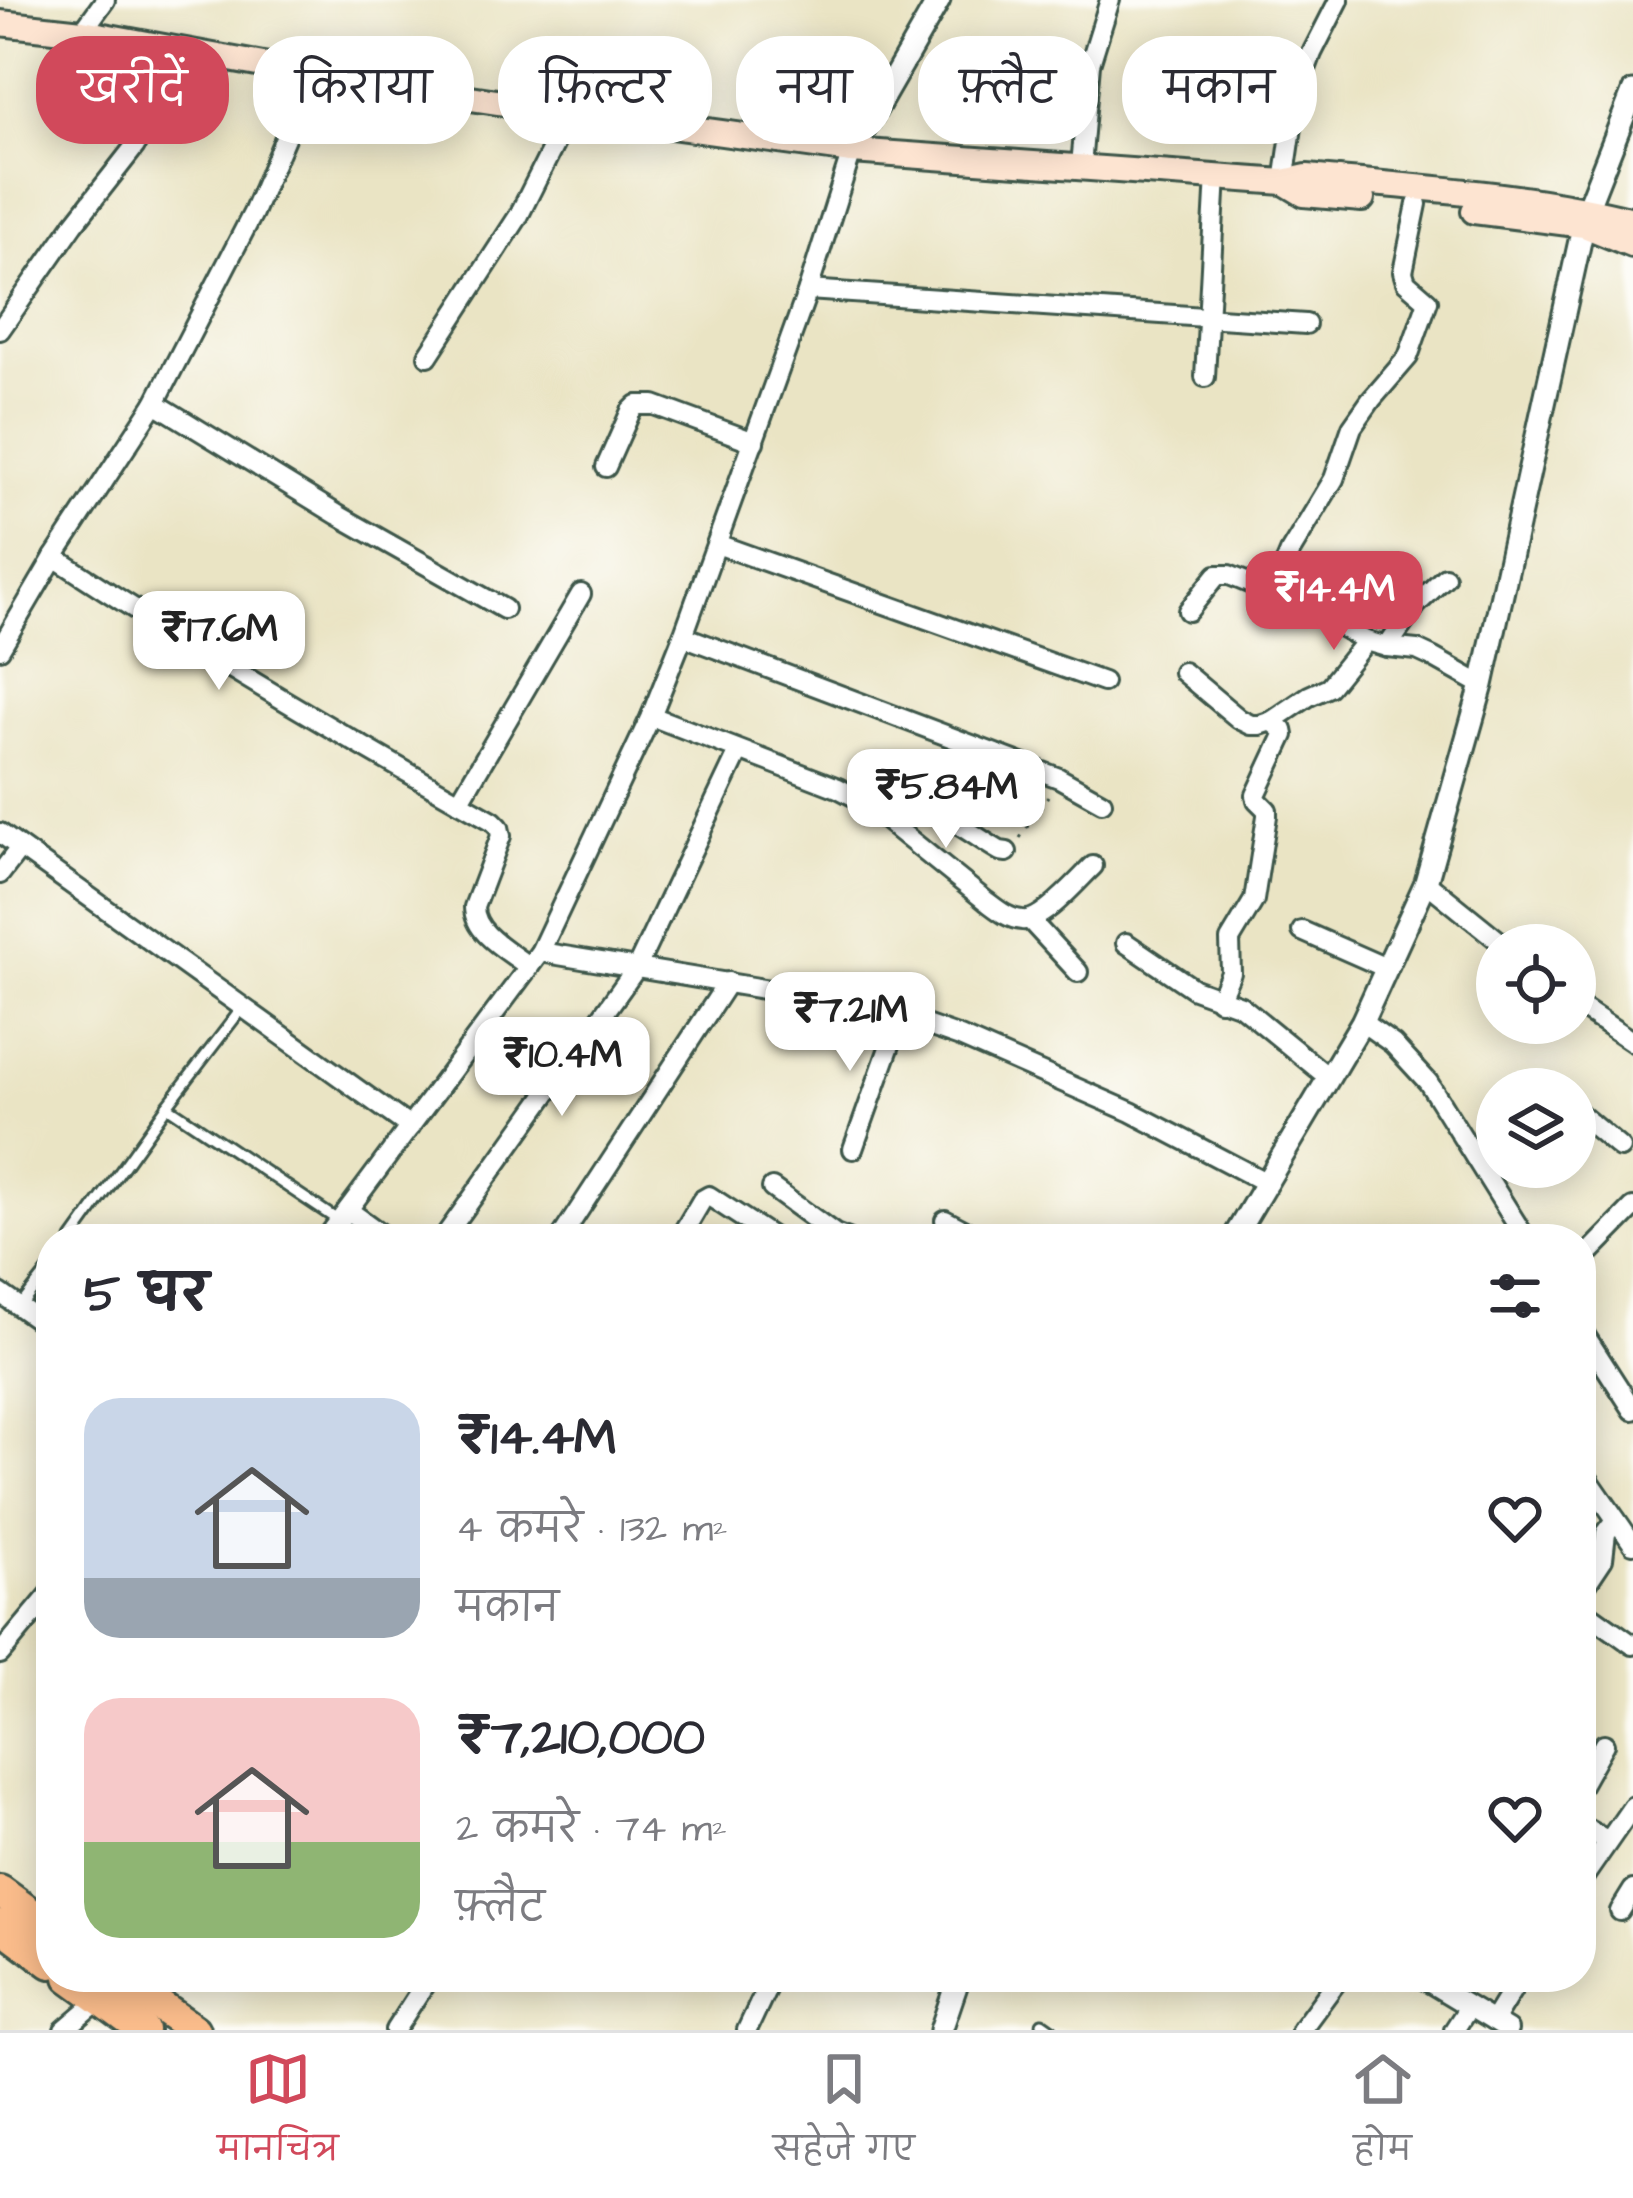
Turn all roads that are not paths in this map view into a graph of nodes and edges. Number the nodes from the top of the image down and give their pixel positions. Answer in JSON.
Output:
{"nodes":[{"id":1,"x":105,"y":0,"type":"edge"},
{"id":2,"x":939,"y":0,"type":"edge"},
{"id":3,"x":1110,"y":0,"type":"edge"},
{"id":4,"x":1339,"y":0,"type":"edge"},
{"id":5,"x":0,"y":23,"type":"edge"},
{"id":6,"x":82,"y":32,"type":"junction"},
{"id":7,"x":103,"y":36,"type":"edge"},
{"id":8,"x":1633,"y":92,"type":"edge"},
{"id":9,"x":712,"y":132,"type":"edge"},
{"id":10,"x":137,"y":144,"type":"edge"},
{"id":11,"x":283,"y":144,"type":"edge"},
{"id":12,"x":554,"y":144,"type":"edge"},
{"id":13,"x":853,"y":151,"type":"junction"},
{"id":14,"x":1081,"y":166,"type":"junction"},
{"id":15,"x":1216,"y":176,"type":"junction"},
{"id":16,"x":1284,"y":182,"type":"junction"},
{"id":17,"x":1417,"y":204,"type":"junction"},
{"id":18,"x":1586,"y":217,"type":"junction"},
{"id":19,"x":1633,"y":220,"type":"edge"},
{"id":20,"x":1633,"y":244,"type":"edge"},
{"id":21,"x":808,"y":290,"type":"junction"},
{"id":22,"x":1208,"y":317,"type":"junction"},
{"id":23,"x":1306,"y":324,"type":"dead end"},
{"id":24,"x":0,"y":330,"type":"edge"},
{"id":25,"x":428,"y":356,"type":"dead end"},
{"id":26,"x":1205,"y":377,"type":"dead end"},
{"id":27,"x":155,"y":403,"type":"junction"},
{"id":28,"x":754,"y":442,"type":"junction"},
{"id":29,"x":606,"y":467,"type":"dead end"},
{"id":30,"x":717,"y":544,"type":"junction"},
{"id":31,"x":54,"y":556,"type":"junction"},
{"id":32,"x":1445,"y":577,"type":"dead end"},
{"id":33,"x":1274,"y":592,"type":"junction"},
{"id":34,"x":581,"y":594,"type":"dead end"},
{"id":35,"x":504,"y":609,"type":"dead end"},
{"id":36,"x":1189,"y":611,"type":"dead end"},
{"id":37,"x":683,"y":637,"type":"junction"},
{"id":38,"x":1366,"y":640,"type":"junction"},
{"id":39,"x":1387,"y":647,"type":"junction"},
{"id":40,"x":0,"y":650,"type":"edge"},
{"id":41,"x":1183,"y":672,"type":"dead end"},
{"id":42,"x":1103,"y":682,"type":"dead end"},
{"id":43,"x":1482,"y":685,"type":"junction"},
{"id":44,"x":651,"y":716,"type":"junction"},
{"id":45,"x":1272,"y":721,"type":"junction"},
{"id":46,"x":739,"y":752,"type":"junction"},
{"id":47,"x":459,"y":802,"type":"junction"},
{"id":48,"x":1102,"y":802,"type":"dead end"},
{"id":49,"x":877,"y":811,"type":"junction"},
{"id":50,"x":0,"y":833,"type":"edge"},
{"id":51,"x":20,"y":848,"type":"junction"},
{"id":52,"x":1007,"y":852,"type":"road end"},
{"id":53,"x":1093,"y":866,"type":"dead end"},
{"id":54,"x":0,"y":874,"type":"edge"},
{"id":55,"x":1426,"y":882,"type":"junction"},
{"id":56,"x":1030,"y":920,"type":"junction"},
{"id":57,"x":1478,"y":924,"type":"edge"},
{"id":58,"x":1302,"y":931,"type":"dead end"},
{"id":59,"x":1126,"y":943,"type":"dead end"},
{"id":60,"x":534,"y":959,"type":"junction"},
{"id":61,"x":637,"y":967,"type":"junction"},
{"id":62,"x":1386,"y":968,"type":"junction"},
{"id":63,"x":1078,"y":972,"type":"dead end"},
{"id":64,"x":728,"y":982,"type":"junction"},
{"id":65,"x":1219,"y":1000,"type":"junction"},
{"id":66,"x":243,"y":1007,"type":"junction"},
{"id":67,"x":900,"y":1017,"type":"junction"},
{"id":68,"x":1596,"y":1020,"type":"edge"},
{"id":69,"x":1361,"y":1022,"type":"junction"},
{"id":70,"x":1633,"y":1042,"type":"edge"},
{"id":71,"x":1328,"y":1077,"type":"junction"},
{"id":72,"x":167,"y":1106,"type":"junction"},
{"id":73,"x":410,"y":1127,"type":"junction"},
{"id":74,"x":1596,"y":1128,"type":"edge"},
{"id":75,"x":1620,"y":1148,"type":"dead end"},
{"id":76,"x":853,"y":1149,"type":"dead end"},
{"id":77,"x":1475,"y":1157,"type":"joint"},
{"id":78,"x":1265,"y":1182,"type":"junction"},
{"id":79,"x":772,"y":1188,"type":"dead end"},
{"id":80,"x":1633,"y":1208,"type":"edge"},
{"id":81,"x":344,"y":1216,"type":"junction"},
{"id":82,"x":945,"y":1220,"type":"dead end"},
{"id":83,"x":83,"y":1224,"type":"edge"},
{"id":84,"x":338,"y":1224,"type":"edge"},
{"id":85,"x":359,"y":1224,"type":"edge"},
{"id":86,"x":454,"y":1224,"type":"edge"},
{"id":87,"x":570,"y":1224,"type":"edge"},
{"id":88,"x":688,"y":1224,"type":"edge"},
{"id":89,"x":753,"y":1224,"type":"edge"},
{"id":90,"x":821,"y":1224,"type":"edge"},
{"id":91,"x":953,"y":1224,"type":"edge"},
{"id":92,"x":1245,"y":1224,"type":"edge"},
{"id":93,"x":1517,"y":1224,"type":"edge"},
{"id":94,"x":1596,"y":1246,"type":"edge"},
{"id":95,"x":36,"y":1286,"type":"edge"},
{"id":96,"x":0,"y":1293,"type":"edge"},
{"id":97,"x":20,"y":1307,"type":"junction"},
{"id":98,"x":36,"y":1318,"type":"edge"},
{"id":99,"x":1596,"y":1351,"type":"edge"},
{"id":100,"x":1632,"y":1405,"type":"edge"},
{"id":101,"x":1596,"y":1490,"type":"edge"},
{"id":102,"x":1616,"y":1520,"type":"junction"},
{"id":103,"x":1633,"y":1544,"type":"edge"},
{"id":104,"x":1596,"y":1570,"type":"edge"},
{"id":105,"x":36,"y":1611,"type":"edge"},
{"id":106,"x":1596,"y":1619,"type":"edge"},
{"id":107,"x":1633,"y":1646,"type":"edge"},
{"id":108,"x":0,"y":1654,"type":"edge"},
{"id":109,"x":1604,"y":1744,"type":"dead end"},
{"id":110,"x":1596,"y":1758,"type":"edge"},
{"id":111,"x":1633,"y":1806,"type":"edge"},
{"id":112,"x":1596,"y":1834,"type":"edge"},
{"id":113,"x":1607,"y":1840,"type":"junction"},
{"id":114,"x":1596,"y":1857,"type":"edge"},
{"id":115,"x":1633,"y":1890,"type":"edge"},
{"id":116,"x":0,"y":1891,"type":"edge"},
{"id":117,"x":1620,"y":1911,"type":"dead end"},
{"id":118,"x":36,"y":1917,"type":"edge"},
{"id":119,"x":0,"y":1925,"type":"edge"},
{"id":120,"x":36,"y":1952,"type":"edge"},
{"id":121,"x":105,"y":1992,"type":"edge"},
{"id":122,"x":118,"y":1992,"type":"edge"},
{"id":123,"x":126,"y":1992,"type":"edge"},
{"id":124,"x":419,"y":1992,"type":"edge"},
{"id":125,"x":765,"y":1992,"type":"edge"},
{"id":126,"x":954,"y":1992,"type":"edge"},
{"id":127,"x":1329,"y":1992,"type":"edge"},
{"id":128,"x":1444,"y":1992,"type":"edge"},
{"id":129,"x":1514,"y":1992,"type":"edge"},
{"id":130,"x":1469,"y":2007,"type":"junction"},
{"id":131,"x":1042,"y":2023,"type":"dead end"},
{"id":132,"x":1500,"y":2025,"type":"edge"},
{"id":133,"x":64,"y":2030,"type":"edge"},
{"id":134,"x":143,"y":2030,"type":"edge"},
{"id":135,"x":194,"y":2030,"type":"edge"},
{"id":136,"x":395,"y":2030,"type":"edge"},
{"id":137,"x":747,"y":2030,"type":"edge"},
{"id":138,"x":941,"y":2030,"type":"edge"},
{"id":139,"x":1052,"y":2030,"type":"edge"},
{"id":140,"x":1301,"y":2030,"type":"edge"},
{"id":141,"x":1454,"y":2030,"type":"edge"}],
"edges":[{"from":1,"to":6,"type":"street"},
{"from":2,"to":13,"type":"street"},
{"from":3,"to":14,"type":"street"},
{"from":4,"to":16,"type":"street"},
{"from":5,"to":6,"type":"main road"},
{"from":6,"to":7,"type":"main road"},
{"from":8,"to":18,"type":"street"},
{"from":9,"to":13,"type":"main road"},
{"from":10,"to":24,"type":"street"},
{"from":11,"to":27,"type":"street"},
{"from":12,"to":25,"type":"street"},
{"from":13,"to":14,"type":"main road"},
{"from":13,"to":21,"type":"street"},
{"from":14,"to":15,"type":"main road"},
{"from":15,"to":16,"type":"main road"},
{"from":15,"to":22,"type":"street"},
{"from":16,"to":17,"type":"main road"},
{"from":16,"to":18,"type":"main road"},
{"from":17,"to":18,"type":"main road"},
{"from":17,"to":33,"type":"street"},
{"from":18,"to":19,"type":"main road"},
{"from":18,"to":20,"type":"main road"},
{"from":18,"to":43,"type":"street"},
{"from":21,"to":22,"type":"street"},
{"from":21,"to":28,"type":"street"},
{"from":22,"to":23,"type":"street"},
{"from":22,"to":26,"type":"street"},
{"from":27,"to":31,"type":"street"},
{"from":27,"to":35,"type":"street"},
{"from":28,"to":29,"type":"street"},
{"from":28,"to":30,"type":"street"},
{"from":30,"to":37,"type":"street"},
{"from":30,"to":42,"type":"street"},
{"from":31,"to":40,"type":"street"},
{"from":31,"to":47,"type":"street"},
{"from":32,"to":39,"type":"street"},
{"from":33,"to":36,"type":"street"},
{"from":33,"to":38,"type":"street"},
{"from":34,"to":47,"type":"street"},
{"from":37,"to":44,"type":"street"},
{"from":37,"to":48,"type":"street"},
{"from":38,"to":39,"type":"street"},
{"from":38,"to":45,"type":"street"},
{"from":39,"to":43,"type":"street"},
{"from":41,"to":45,"type":"street"},
{"from":43,"to":55,"type":"street"},
{"from":44,"to":46,"type":"street"},
{"from":44,"to":60,"type":"street"},
{"from":45,"to":65,"type":"street"},
{"from":46,"to":49,"type":"street"},
{"from":46,"to":61,"type":"street"},
{"from":47,"to":60,"type":"street"},
{"from":49,"to":52,"type":"street"},
{"from":49,"to":56,"type":"street"},
{"from":50,"to":51,"type":"street"},
{"from":51,"to":54,"type":"street"},
{"from":51,"to":66,"type":"street"},
{"from":53,"to":56,"type":"street"},
{"from":55,"to":57,"type":"street"},
{"from":55,"to":62,"type":"street"},
{"from":56,"to":63,"type":"street"},
{"from":58,"to":62,"type":"street"},
{"from":59,"to":65,"type":"street"},
{"from":60,"to":61,"type":"street"},
{"from":60,"to":73,"type":"street"},
{"from":61,"to":64,"type":"street"},
{"from":61,"to":86,"type":"street"},
{"from":62,"to":69,"type":"street"},
{"from":64,"to":67,"type":"street"},
{"from":64,"to":87,"type":"street"},
{"from":65,"to":71,"type":"street"},
{"from":66,"to":72,"type":"lane"},
{"from":66,"to":73,"type":"street"},
{"from":67,"to":76,"type":"street"},
{"from":67,"to":78,"type":"street"},
{"from":68,"to":70,"type":"street"},
{"from":69,"to":71,"type":"street"},
{"from":69,"to":77,"type":"street"},
{"from":71,"to":78,"type":"street"},
{"from":72,"to":81,"type":"lane"},
{"from":72,"to":83,"type":"lane"},
{"from":73,"to":81,"type":"street"},
{"from":74,"to":75,"type":"street"},
{"from":77,"to":93,"type":"street"},
{"from":78,"to":92,"type":"street"},
{"from":79,"to":90,"type":"street"},
{"from":80,"to":94,"type":"street"},
{"from":81,"to":84,"type":"street"},
{"from":81,"to":85,"type":"street"},
{"from":82,"to":91,"type":"street"},
{"from":88,"to":89,"type":"street"},
{"from":95,"to":97,"type":"lane"},
{"from":96,"to":97,"type":"street"},
{"from":97,"to":98,"type":"street"},
{"from":99,"to":100,"type":"street"},
{"from":101,"to":102,"type":"street"},
{"from":102,"to":103,"type":"street"},
{"from":102,"to":104,"type":"street"},
{"from":105,"to":108,"type":"street"},
{"from":106,"to":107,"type":"street"},
{"from":109,"to":110,"type":"street"},
{"from":111,"to":113,"type":"street"},
{"from":112,"to":113,"type":"street"},
{"from":113,"to":114,"type":"street"},
{"from":115,"to":117,"type":"street"},
{"from":116,"to":118,"type":"highway"},
{"from":119,"to":120,"type":"highway"},
{"from":121,"to":133,"type":"street"},
{"from":122,"to":134,"type":"highway"},
{"from":123,"to":135,"type":"highway"},
{"from":124,"to":136,"type":"street"},
{"from":125,"to":137,"type":"street"},
{"from":126,"to":138,"type":"street"},
{"from":127,"to":140,"type":"street"},
{"from":128,"to":130,"type":"street"},
{"from":129,"to":132,"type":"street"},
{"from":130,"to":132,"type":"street"},
{"from":130,"to":141,"type":"street"},
{"from":131,"to":139,"type":"lane"}]}
